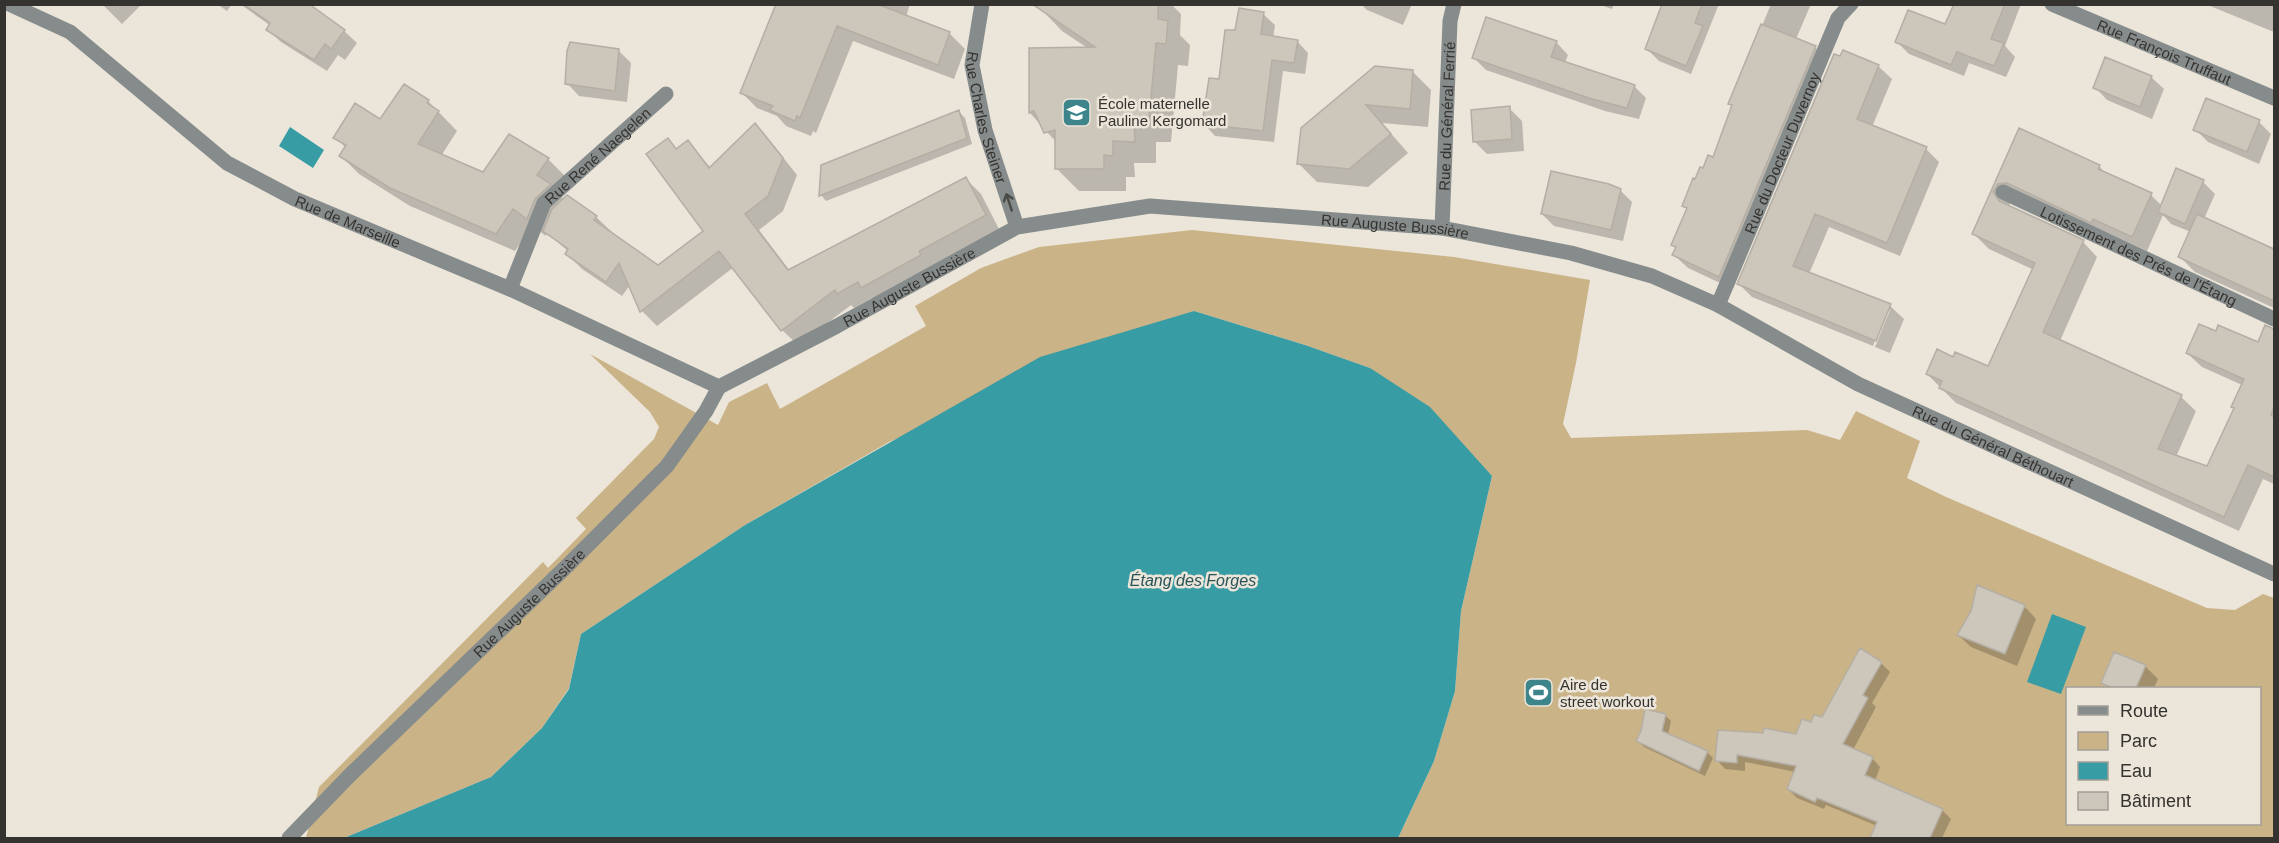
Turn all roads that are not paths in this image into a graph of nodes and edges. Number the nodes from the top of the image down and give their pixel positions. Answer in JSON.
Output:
{"nodes":[{"id":1,"x":9,"y":4,"type":"edge"},
{"id":2,"x":982,"y":4,"type":"edge"},
{"id":3,"x":1454,"y":4,"type":"edge"},
{"id":4,"x":1851,"y":4,"type":"edge"},
{"id":5,"x":2052,"y":4,"type":"edge"},
{"id":6,"x":666,"y":94,"type":"dead end"},
{"id":7,"x":2274,"y":99,"type":"edge"},
{"id":8,"x":2003,"y":192,"type":"dead end"},
{"id":9,"x":1017,"y":227,"type":"junction"},
{"id":10,"x":1442,"y":228,"type":"junction"},
{"id":11,"x":510,"y":289,"type":"junction"},
{"id":12,"x":1718,"y":306,"type":"junction"},
{"id":13,"x":2274,"y":319,"type":"edge"},
{"id":14,"x":719,"y":387,"type":"junction"},
{"id":15,"x":2274,"y":574,"type":"edge"},
{"id":16,"x":289,"y":838,"type":"edge"}],
"edges":[{"from":1,"to":11,"type":"street","name":"Rue de Marseille"},
{"from":9,"to":2,"type":"street","name":"Rue Charles Steiner","one_way":true},
{"from":3,"to":10,"type":"street","name":"Rue du Général Ferrié"},
{"from":4,"to":12,"type":"street","name":"Rue du Docteur Duvernoy"},
{"from":5,"to":7,"type":"street","name":"Rue François Truffaut"},
{"from":6,"to":11,"type":"street","name":"Rue René Naegelen"},
{"from":8,"to":13,"type":"street","name":"Lotissement des Prés de l'Étang"},
{"from":9,"to":10,"type":"street","name":"Rue Auguste Bussière"},
{"from":9,"to":14,"type":"street","name":"Rue Auguste Bussière"},
{"from":10,"to":12,"type":"street","name":"Rue Auguste Bussière"},
{"from":11,"to":14,"type":"street","name":"Rue de Marseille"},
{"from":12,"to":15,"type":"street","name":"Rue du Général Béthouart"},
{"from":14,"to":16,"type":"street","name":"Rue Auguste Bussière"}]}
